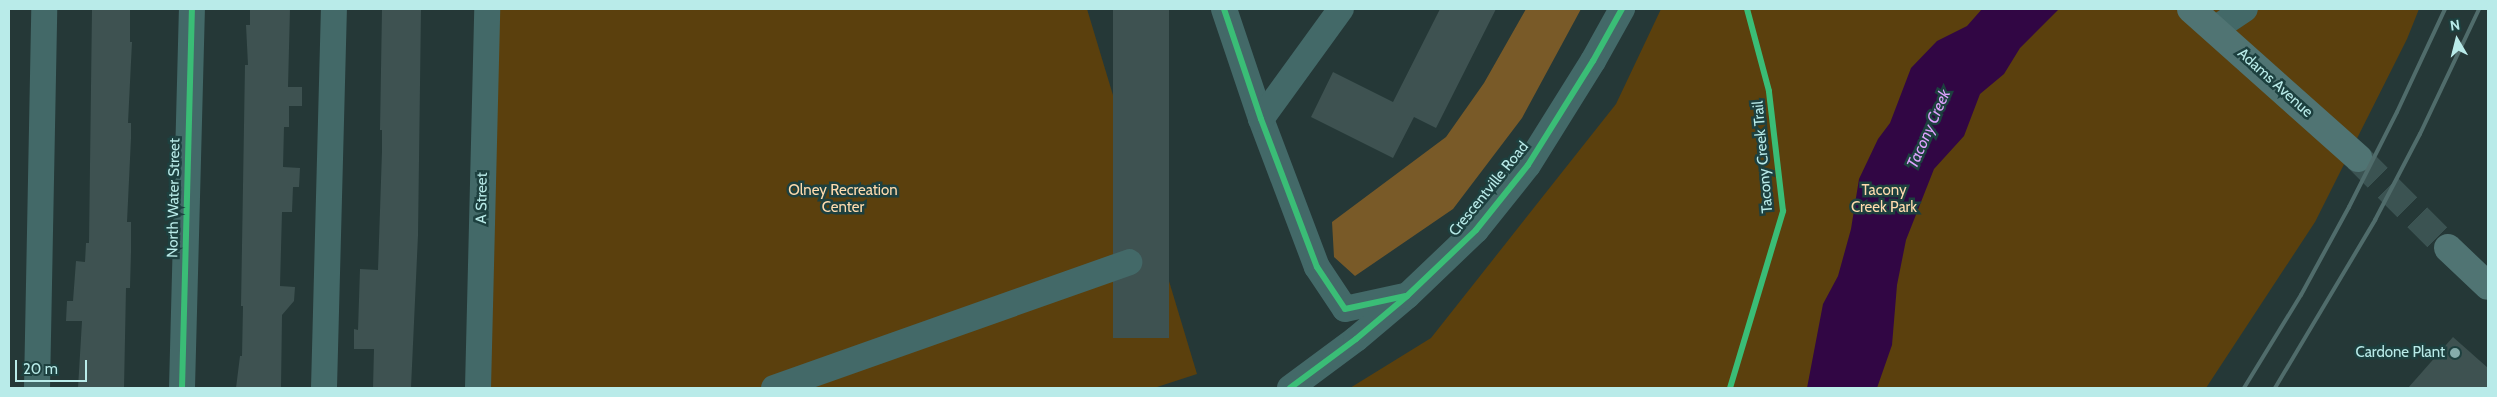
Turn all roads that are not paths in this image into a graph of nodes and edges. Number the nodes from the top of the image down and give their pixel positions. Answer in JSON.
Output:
{"nodes":[{"id":1,"x":44,"y":9,"type":"edge"},
{"id":2,"x":192,"y":9,"type":"edge"},
{"id":3,"x":334,"y":9,"type":"edge"},
{"id":4,"x":487,"y":9,"type":"edge"},
{"id":5,"x":1224,"y":9,"type":"edge"},
{"id":6,"x":1342,"y":9,"type":"edge"},
{"id":7,"x":1622,"y":9,"type":"edge"},
{"id":8,"x":2191,"y":9,"type":"edge"},
{"id":9,"x":2245,"y":9,"type":"edge"},
{"id":10,"x":2215,"y":29,"type":"junction"},
{"id":11,"x":1261,"y":119,"type":"junction"},
{"id":12,"x":2358,"y":158,"type":"tunnel mouth"},
{"id":13,"x":2448,"y":248,"type":"tunnel mouth"},
{"id":14,"x":1128,"y":262,"type":"dead end"},
{"id":15,"x":2488,"y":286,"type":"edge"},
{"id":16,"x":1407,"y":296,"type":"junction"},
{"id":17,"x":37,"y":388,"type":"edge"},
{"id":18,"x":182,"y":388,"type":"edge"},
{"id":19,"x":324,"y":388,"type":"edge"},
{"id":20,"x":478,"y":388,"type":"edge"},
{"id":21,"x":774,"y":388,"type":"edge"},
{"id":22,"x":1290,"y":388,"type":"edge"}],
"edges":[{"from":1,"to":17,"type":"street"},
{"from":2,"to":18,"type":"street","name":"North Water Street"},
{"from":3,"to":19,"type":"street"},
{"from":4,"to":20,"type":"street","name":"A Street"},
{"from":5,"to":11,"type":"street"},
{"from":6,"to":11,"type":"street"},
{"from":7,"to":16,"type":"street","name":"Crescentville Road"},
{"from":8,"to":10,"type":"highway","name":"Adams Avenue"},
{"from":9,"to":10,"type":"street"},
{"from":10,"to":12,"type":"highway","name":"Adams Avenue"},
{"from":11,"to":16,"type":"street"},
{"from":13,"to":15,"type":"highway"},
{"from":14,"to":21,"type":"street"},
{"from":16,"to":22,"type":"street","name":"Crescentville Road"}]}
